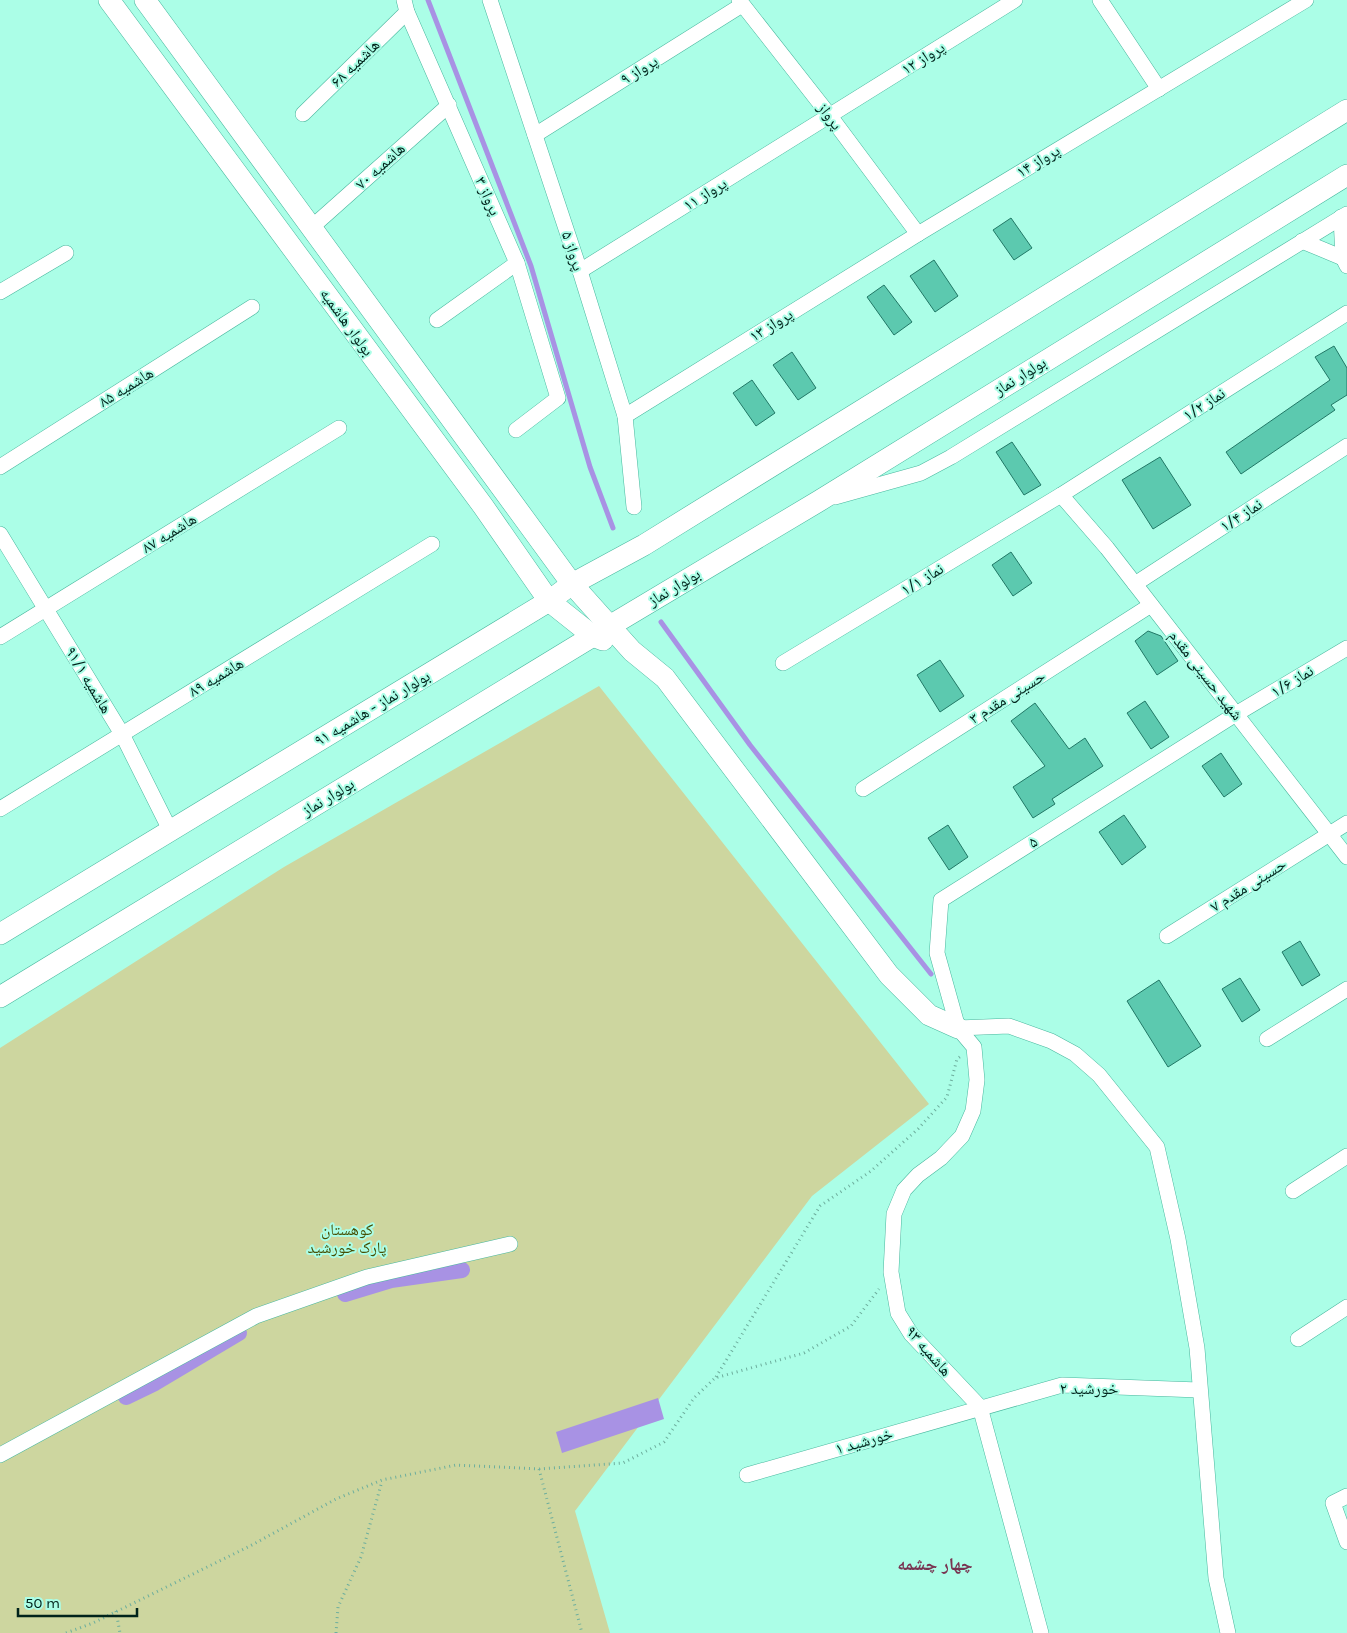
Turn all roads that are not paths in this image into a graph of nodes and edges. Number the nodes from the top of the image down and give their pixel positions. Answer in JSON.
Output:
{"nodes":[{"id":1,"x":109,"y":0,"type":"edge"},
{"id":2,"x":145,"y":0,"type":"edge"},
{"id":3,"x":490,"y":0,"type":"edge"},
{"id":4,"x":1015,"y":0,"type":"edge"},
{"id":5,"x":1100,"y":0,"type":"edge"},
{"id":6,"x":1306,"y":0,"type":"edge"},
{"id":7,"x":741,"y":2,"type":"edge"},
{"id":8,"x":405,"y":6,"type":"edge"},
{"id":9,"x":1158,"y":88,"type":"junction"},
{"id":10,"x":449,"y":105,"type":"junction"},
{"id":11,"x":1347,"y":110,"type":"edge"},
{"id":12,"x":303,"y":114,"type":"dead end"},
{"id":13,"x":830,"y":116,"type":"junction"},
{"id":14,"x":535,"y":135,"type":"junction"},
{"id":15,"x":1347,"y":175,"type":"edge"},
{"id":16,"x":1344,"y":215,"type":"edge"},
{"id":17,"x":312,"y":227,"type":"junction"},
{"id":18,"x":918,"y":234,"type":"junction"},
{"id":19,"x":1302,"y":241,"type":"junction"},
{"id":20,"x":66,"y":253,"type":"dead end"},
{"id":21,"x":1345,"y":262,"type":"edge"},
{"id":22,"x":517,"y":263,"type":"junction"},
{"id":23,"x":580,"y":272,"type":"junction"},
{"id":24,"x":0,"y":292,"type":"edge"},
{"id":25,"x":252,"y":307,"type":"dead end"},
{"id":26,"x":1347,"y":312,"type":"edge"},
{"id":27,"x":437,"y":320,"type":"dead end"},
{"id":28,"x":625,"y":416,"type":"junction"},
{"id":29,"x":339,"y":428,"type":"dead end"},
{"id":30,"x":516,"y":430,"type":"dead end"},
{"id":31,"x":1347,"y":446,"type":"edge"},
{"id":32,"x":0,"y":467,"type":"edge"},
{"id":33,"x":1061,"y":495,"type":"junction"},
{"id":34,"x":819,"y":501,"type":"junction"},
{"id":35,"x":634,"y":507,"type":"dead end"},
{"id":36,"x":0,"y":534,"type":"edge"},
{"id":37,"x":432,"y":544,"type":"dead end"},
{"id":38,"x":572,"y":584,"type":"junction"},
{"id":39,"x":1135,"y":584,"type":"junction"},
{"id":40,"x":549,"y":601,"type":"junction"},
{"id":41,"x":1152,"y":605,"type":"junction"},
{"id":42,"x":46,"y":609,"type":"junction"},
{"id":43,"x":602,"y":630,"type":"junction"},
{"id":44,"x":0,"y":637,"type":"edge"},
{"id":45,"x":1347,"y":648,"type":"edge"},
{"id":46,"x":783,"y":663,"type":"dead end"},
{"id":47,"x":1236,"y":714,"type":"junction"},
{"id":48,"x":122,"y":734,"type":"junction"},
{"id":49,"x":863,"y":789,"type":"dead end"},
{"id":50,"x":0,"y":809,"type":"edge"},
{"id":51,"x":1347,"y":823,"type":"edge"},
{"id":52,"x":170,"y":830,"type":"junction"},
{"id":53,"x":1329,"y":834,"type":"junction"},
{"id":54,"x":1347,"y":857,"type":"edge"},
{"id":55,"x":0,"y":934,"type":"edge"},
{"id":56,"x":1166,"y":936,"type":"dead end"},
{"id":57,"x":1347,"y":989,"type":"edge"},
{"id":58,"x":0,"y":997,"type":"edge"},
{"id":59,"x":958,"y":1028,"type":"junction"},
{"id":60,"x":1267,"y":1040,"type":"dead end"},
{"id":61,"x":1347,"y":1156,"type":"edge"},
{"id":62,"x":1293,"y":1191,"type":"dead end"},
{"id":63,"x":510,"y":1244,"type":"dead end"},
{"id":64,"x":1347,"y":1307,"type":"edge"},
{"id":65,"x":1298,"y":1339,"type":"dead end"},
{"id":66,"x":1199,"y":1390,"type":"junction"},
{"id":67,"x":980,"y":1407,"type":"junction"},
{"id":68,"x":0,"y":1454,"type":"edge"},
{"id":69,"x":747,"y":1475,"type":"dead end"},
{"id":70,"x":1347,"y":1496,"type":"edge"},
{"id":71,"x":1347,"y":1542,"type":"edge"},
{"id":72,"x":1041,"y":1633,"type":"edge"},
{"id":73,"x":1228,"y":1633,"type":"edge"}],
"edges":[{"from":1,"to":40,"type":"main road","name":"بولوار هاشمیه"},
{"from":2,"to":17,"type":"main road","name":"بولوار هاشمیه"},
{"from":3,"to":14,"type":"street","name":"پرواز ۵"},
{"from":4,"to":13,"type":"street","name":"پرواز ۱۲"},
{"from":5,"to":9,"type":"street"},
{"from":6,"to":9,"type":"street","name":"پرواز ۱۴"},
{"from":7,"to":13,"type":"street","name":"پرواز"},
{"from":7,"to":14,"type":"street","name":"پرواز ۹"},
{"from":8,"to":10,"type":"street","name":"پرواز ۳"},
{"from":8,"to":12,"type":"street","name":"هاشمیه ۶۸"},
{"from":9,"to":18,"type":"street","name":"پرواز ۱۴"},
{"from":10,"to":17,"type":"street","name":"هاشمیه ۷۰"},
{"from":10,"to":22,"type":"street","name":"پرواز ۳"},
{"from":11,"to":38,"type":"main road"},
{"from":13,"to":18,"type":"street","name":"پرواز"},
{"from":13,"to":23,"type":"street","name":"پرواز ۱۱"},
{"from":14,"to":23,"type":"street","name":"پرواز ۵"},
{"from":15,"to":34,"type":"main road","name":"بولوار نماز"},
{"from":16,"to":19,"type":"street"},
{"from":16,"to":21,"type":"street"},
{"from":17,"to":38,"type":"main road","name":"بولوار هاشمیه"},
{"from":18,"to":28,"type":"street","name":"پرواز ۱۳"},
{"from":19,"to":21,"type":"street"},
{"from":19,"to":34,"type":"street"},
{"from":20,"to":24,"type":"street"},
{"from":22,"to":27,"type":"street"},
{"from":22,"to":30,"type":"street","name":"پرواز ۳"},
{"from":23,"to":28,"type":"street","name":"پرواز ۵"},
{"from":25,"to":32,"type":"street","name":"هاشمیه ۸۵"},
{"from":26,"to":33,"type":"street","name":"نماز ۱/۲"},
{"from":28,"to":35,"type":"street","name":"پرواز ۵"},
{"from":29,"to":42,"type":"street","name":"هاشمیه ۸۷"},
{"from":31,"to":39,"type":"street","name":"نماز ۱/۴"},
{"from":33,"to":39,"type":"street","name":"شهید حسینی مقدم"},
{"from":33,"to":46,"type":"street","name":"نماز ۱/۱"},
{"from":34,"to":43,"type":"main road","name":"بولوار نماز"},
{"from":36,"to":42,"type":"street","name":"هاشمیه ۹۱/۱"},
{"from":37,"to":48,"type":"street","name":"هاشمیه ۸۹"},
{"from":38,"to":40,"type":"main road","name":"بولوار نماز - هاشمیه ۹۱"},
{"from":38,"to":43,"type":"main road","name":"بولوار هاشمیه"},
{"from":39,"to":41,"type":"street","name":"شهید حسینی مقدم"},
{"from":40,"to":43,"type":"main road","name":"بولوار هاشمیه"},
{"from":40,"to":52,"type":"main road","name":"بولوار نماز - هاشمیه ۹۱"},
{"from":41,"to":47,"type":"street","name":"شهید حسینی مقدم"},
{"from":41,"to":49,"type":"street","name":"حسینی مقدم ۳"},
{"from":42,"to":44,"type":"street","name":"هاشمیه ۸۷"},
{"from":42,"to":48,"type":"street","name":"هاشمیه ۹۱/۱"},
{"from":43,"to":58,"type":"main road","name":"بولوار نماز"},
{"from":43,"to":59,"type":"main road"},
{"from":45,"to":47,"type":"street","name":"نماز ۱/۶"},
{"from":47,"to":53,"type":"street","name":"شهید حسینی مقدم"},
{"from":47,"to":59,"type":"street","name":"۵"},
{"from":48,"to":50,"type":"street","name":"هاشمیه ۸۹"},
{"from":48,"to":52,"type":"street","name":"هاشمیه ۹۱/۱"},
{"from":51,"to":53,"type":"street","name":"حسینی مقدم ۷"},
{"from":52,"to":55,"type":"main road"},
{"from":53,"to":54,"type":"street","name":"شهید حسینی مقدم"},
{"from":53,"to":56,"type":"street","name":"حسینی مقدم ۷"},
{"from":57,"to":60,"type":"street"},
{"from":59,"to":66,"type":"street"},
{"from":59,"to":67,"type":"street","name":"هاشمیه ۹۳"},
{"from":61,"to":62,"type":"street"},
{"from":63,"to":68,"type":"street"},
{"from":64,"to":65,"type":"street"},
{"from":66,"to":67,"type":"street","name":"خورشید ۲"},
{"from":66,"to":73,"type":"street"},
{"from":67,"to":69,"type":"street","name":"خورشید ۱"},
{"from":67,"to":72,"type":"street","name":"هاشمیه ۹۳"},
{"from":70,"to":71,"type":"street"}]}
